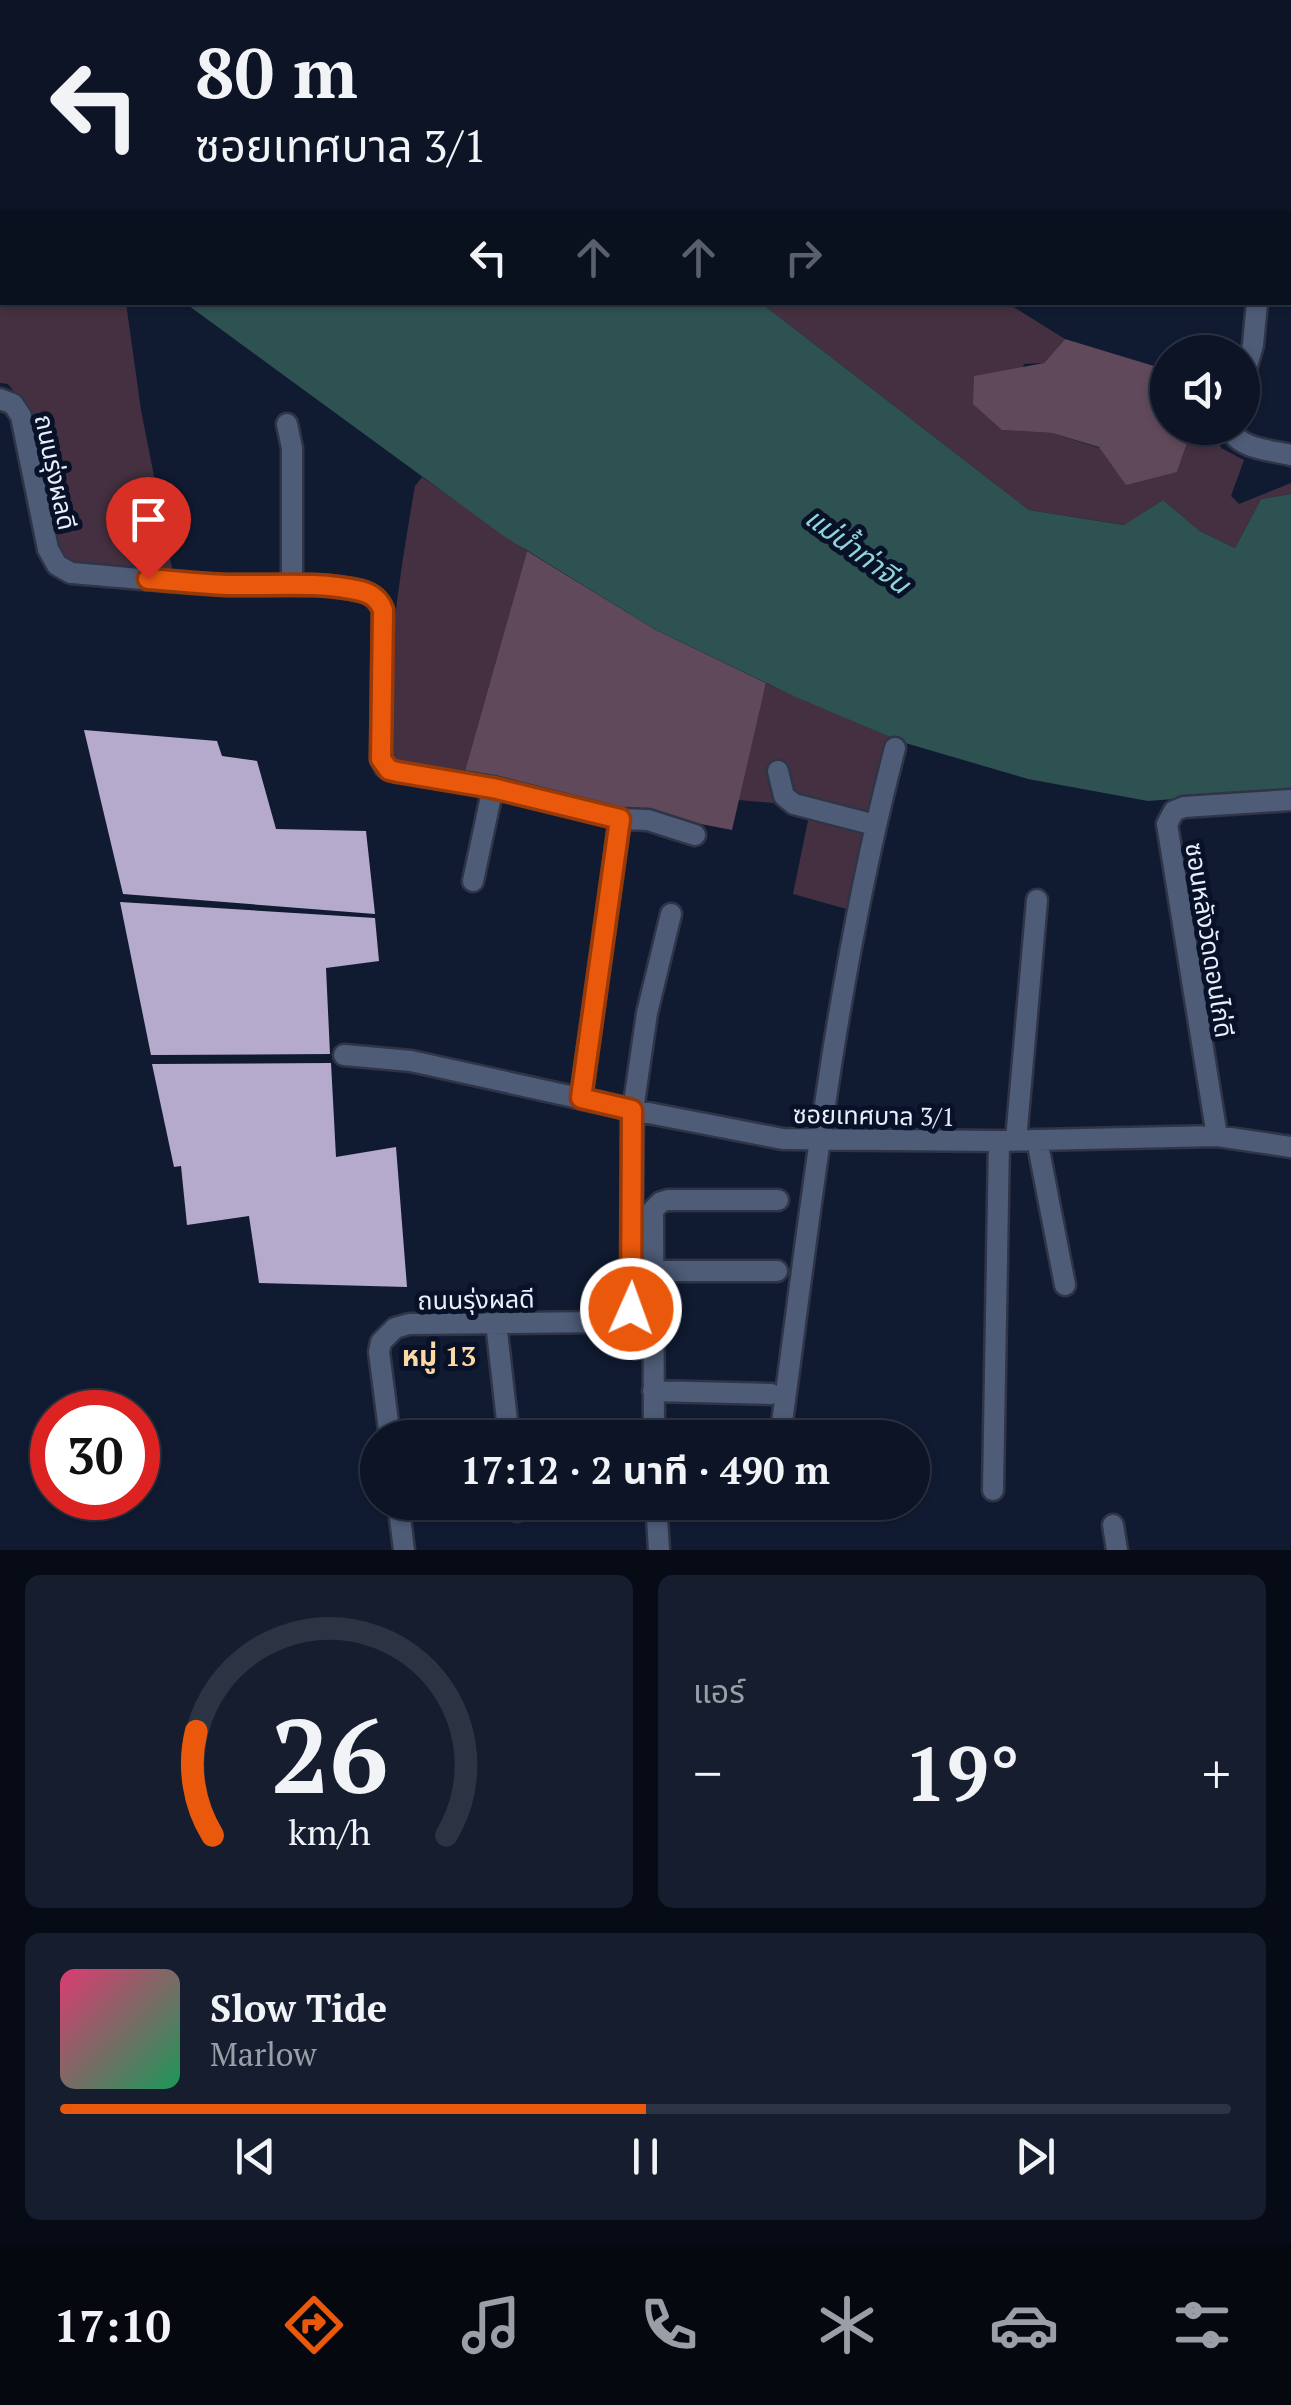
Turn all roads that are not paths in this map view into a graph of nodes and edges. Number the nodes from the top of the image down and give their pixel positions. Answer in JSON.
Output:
{"nodes":[{"id":1,"x":1257,"y":305,"type":"edge"},
{"id":2,"x":1254,"y":335,"type":"edge"},
{"id":3,"x":0,"y":400,"type":"edge"},
{"id":4,"x":287,"y":424,"type":"dead end"},
{"id":5,"x":1248,"y":445,"type":"edge"},
{"id":6,"x":1291,"y":455,"type":"edge"},
{"id":7,"x":292,"y":585,"type":"junction"},
{"id":8,"x":895,"y":748,"type":"dead end"},
{"id":9,"x":778,"y":772,"type":"dead end"},
{"id":10,"x":493,"y":788,"type":"junction"},
{"id":11,"x":1291,"y":800,"type":"edge"},
{"id":12,"x":620,"y":819,"type":"junction"},
{"id":13,"x":875,"y":825,"type":"junction"},
{"id":14,"x":695,"y":835,"type":"dead end"},
{"id":15,"x":473,"y":881,"type":"dead end"},
{"id":16,"x":1037,"y":900,"type":"dead end"},
{"id":17,"x":671,"y":914,"type":"dead end"},
{"id":18,"x":344,"y":1055,"type":"dead end"},
{"id":19,"x":581,"y":1098,"type":"junction"},
{"id":20,"x":632,"y":1110,"type":"junction"},
{"id":21,"x":1217,"y":1136,"type":"junction"},
{"id":22,"x":1007,"y":1140,"type":"junction"},
{"id":23,"x":1038,"y":1140,"type":"junction"},
{"id":24,"x":820,"y":1141,"type":"junction"},
{"id":25,"x":1291,"y":1147,"type":"edge"},
{"id":26,"x":778,"y":1200,"type":"dead end"},
{"id":27,"x":651,"y":1270,"type":"junction"},
{"id":28,"x":777,"y":1270,"type":"dead end"},
{"id":29,"x":1066,"y":1285,"type":"dead end"},
{"id":30,"x":496,"y":1323,"type":"junction"},
{"id":31,"x":653,"y":1391,"type":"junction"},
{"id":32,"x":771,"y":1394,"type":"dead end"},
{"id":33,"x":388,"y":1420,"type":"edge"},
{"id":34,"x":507,"y":1420,"type":"edge"},
{"id":35,"x":654,"y":1420,"type":"edge"},
{"id":36,"x":782,"y":1420,"type":"edge"},
{"id":37,"x":993,"y":1490,"type":"dead end"},
{"id":38,"x":400,"y":1520,"type":"edge"},
{"id":39,"x":657,"y":1520,"type":"edge"},
{"id":40,"x":1113,"y":1525,"type":"dead end"},
{"id":41,"x":404,"y":1550,"type":"edge"},
{"id":42,"x":658,"y":1550,"type":"edge"},
{"id":43,"x":1117,"y":1550,"type":"edge"}],
"edges":[{"from":1,"to":2,"type":"street"},
{"from":3,"to":7,"type":"street","name":"ถนนรุ่งผลดี"},
{"from":4,"to":7,"type":"street"},
{"from":5,"to":6,"type":"street"},
{"from":7,"to":10,"type":"street","name":"ถนนรุ่งผลดี"},
{"from":8,"to":13,"type":"street"},
{"from":9,"to":13,"type":"street"},
{"from":10,"to":12,"type":"street","name":"ถนนรุ่งผลดี"},
{"from":10,"to":15,"type":"street"},
{"from":11,"to":21,"type":"street","name":"ซอนหลังวัดดอนไก่ดี"},
{"from":12,"to":14,"type":"street","name":"ถนนรุ่งผลดี"},
{"from":12,"to":19,"type":"street"},
{"from":13,"to":24,"type":"street"},
{"from":16,"to":22,"type":"street"},
{"from":17,"to":20,"type":"street","name":"ถนนรุ่งผลดี"},
{"from":18,"to":19,"type":"street","name":"ซอยเทศบาล 3/1"},
{"from":19,"to":20,"type":"street","name":"ซอยเทศบาล 3/1"},
{"from":20,"to":24,"type":"street","name":"ซอยเทศบาล 3/1"},
{"from":20,"to":30,"type":"street","name":"ถนนรุ่งผลดี"},
{"from":21,"to":23,"type":"street","name":"ซอยเทศบาล 3/1"},
{"from":21,"to":25,"type":"street","name":"ซอยเทศบาล 3/1"},
{"from":22,"to":23,"type":"street","name":"ซอยเทศบาล 3/1"},
{"from":22,"to":24,"type":"street","name":"ซอยเทศบาล 3/1"},
{"from":22,"to":37,"type":"street"},
{"from":23,"to":29,"type":"street"},
{"from":24,"to":36,"type":"street"},
{"from":26,"to":27,"type":"street"},
{"from":27,"to":28,"type":"street"},
{"from":27,"to":31,"type":"street"},
{"from":30,"to":33,"type":"street","name":"ถนนรุ่งผลดี"},
{"from":30,"to":34,"type":"street"},
{"from":31,"to":32,"type":"street"},
{"from":31,"to":35,"type":"street"},
{"from":38,"to":41,"type":"street"},
{"from":39,"to":42,"type":"street"},
{"from":40,"to":43,"type":"street"}]}
